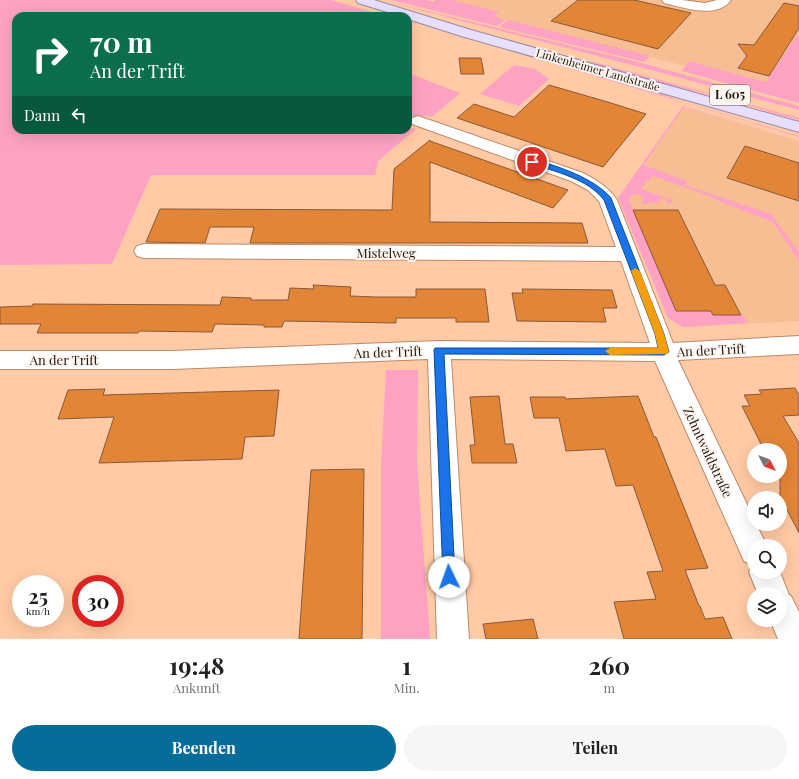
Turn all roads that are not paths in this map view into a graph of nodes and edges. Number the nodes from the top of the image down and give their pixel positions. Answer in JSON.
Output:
{"nodes":[{"id":1,"x":362,"y":0,"type":"edge"},
{"id":2,"x":668,"y":0,"type":"edge"},
{"id":3,"x":725,"y":0,"type":"edge"},
{"id":4,"x":398,"y":10,"type":"junction"},
{"id":5,"x":404,"y":12,"type":"edge"},
{"id":6,"x":406,"y":12,"type":"edge"},
{"id":7,"x":412,"y":13,"type":"edge"},
{"id":8,"x":412,"y":15,"type":"edge"},
{"id":9,"x":799,"y":114,"type":"edge"},
{"id":10,"x":418,"y":121,"type":"dead end"},
{"id":11,"x":799,"y":127,"type":"edge"},
{"id":12,"x":144,"y":251,"type":"dead end"},
{"id":13,"x":629,"y":254,"type":"junction"},
{"id":14,"x":799,"y":345,"type":"edge"},
{"id":15,"x":439,"y":350,"type":"junction"},
{"id":16,"x":664,"y":352,"type":"junction"},
{"id":17,"x":0,"y":360,"type":"edge"},
{"id":18,"x":748,"y":539,"type":"edge"},
{"id":19,"x":787,"y":622,"type":"edge"},
{"id":20,"x":453,"y":639,"type":"edge"},
{"id":21,"x":795,"y":639,"type":"edge"}],
"edges":[{"from":1,"to":4,"type":"main road","name":"Linkenheimer Landstraße","number":"L 605"},
{"from":2,"to":3,"type":"street"},
{"from":4,"to":5,"type":"main road","name":"Linkenheimer Landstraße","number":"L 605"},
{"from":4,"to":6,"type":"main road","name":"Linkenheimer Landstraße","number":"L 605"},
{"from":7,"to":9,"type":"main road","name":"Linkenheimer Landstraße","number":"L 605"},
{"from":8,"to":11,"type":"main road","name":"Linkenheimer Landstraße","number":"L 605"},
{"from":10,"to":13,"type":"street","name":"Zehntwaldstraße"},
{"from":12,"to":13,"type":"street","name":"Mistelweg"},
{"from":13,"to":16,"type":"street","name":"Zehntwaldstraße"},
{"from":14,"to":16,"type":"street","name":"An der Trift"},
{"from":15,"to":16,"type":"street","name":"An der Trift"},
{"from":15,"to":17,"type":"street","name":"An der Trift"},
{"from":15,"to":20,"type":"street"},
{"from":16,"to":18,"type":"street","name":"Zehntwaldstraße"},
{"from":19,"to":21,"type":"street"}]}
